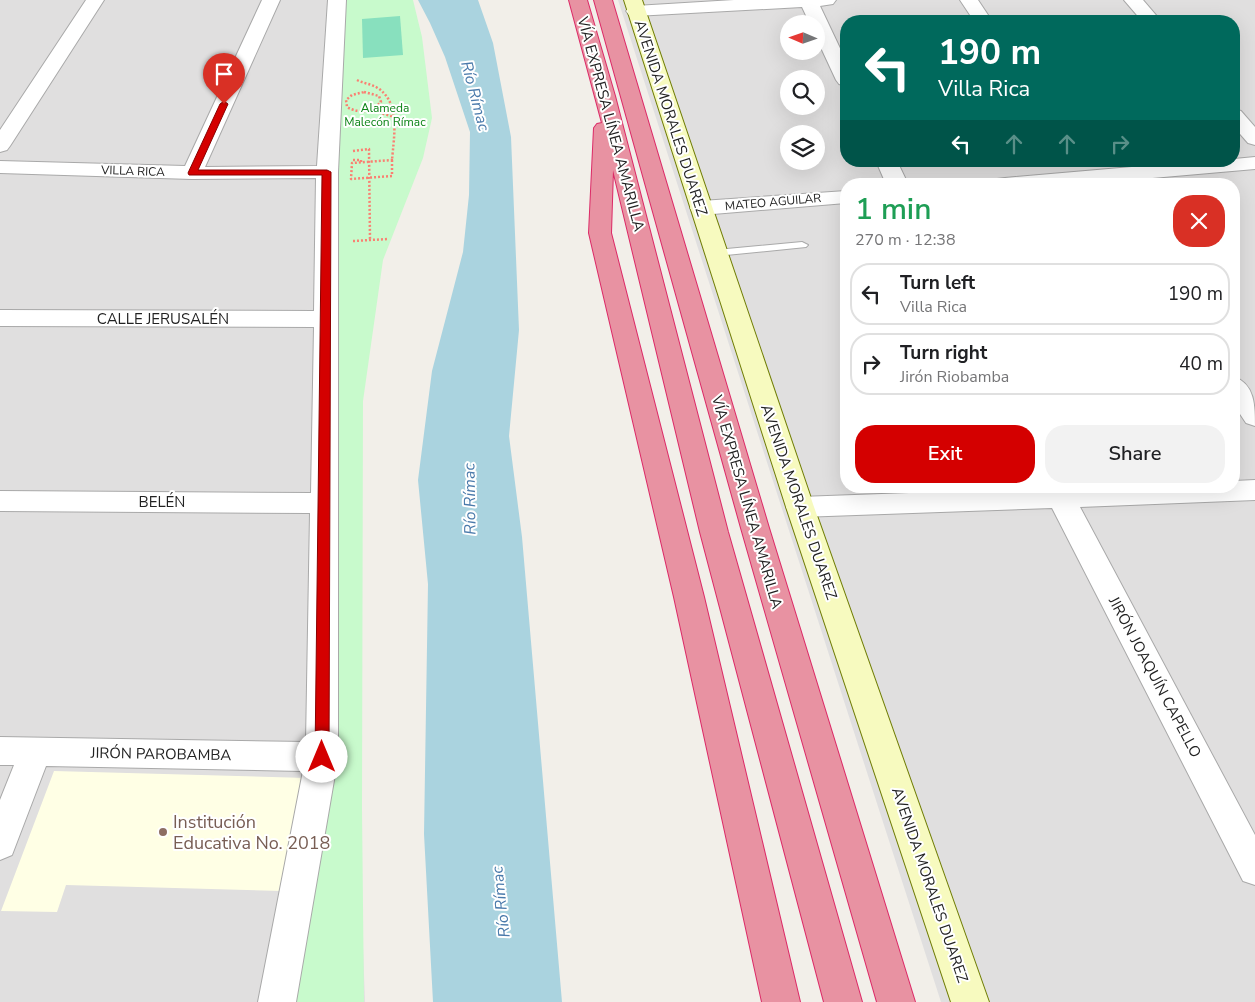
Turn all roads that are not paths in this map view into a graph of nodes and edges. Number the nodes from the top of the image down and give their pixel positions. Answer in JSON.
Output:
{"nodes":[{"id":1,"x":95,"y":0,"type":"edge"},
{"id":2,"x":270,"y":0,"type":"edge"},
{"id":3,"x":337,"y":0,"type":"edge"},
{"id":4,"x":578,"y":0,"type":"edge"},
{"id":5,"x":603,"y":0,"type":"edge"},
{"id":6,"x":808,"y":0,"type":"edge"},
{"id":7,"x":826,"y":0,"type":"edge"},
{"id":8,"x":969,"y":0,"type":"edge"},
{"id":9,"x":1134,"y":0,"type":"edge"},
{"id":10,"x":634,"y":5,"type":"edge"},
{"id":11,"x":979,"y":15,"type":"edge"},
{"id":12,"x":1147,"y":15,"type":"edge"},
{"id":13,"x":840,"y":67,"type":"edge"},
{"id":14,"x":605,"y":96,"type":"junction"},
{"id":15,"x":1240,"y":122,"type":"edge"},
{"id":16,"x":1255,"y":139,"type":"edge"},
{"id":17,"x":0,"y":146,"type":"edge"},
{"id":18,"x":1255,"y":163,"type":"edge"},
{"id":19,"x":1240,"y":164,"type":"edge"},
{"id":20,"x":336,"y":166,"type":"junction"},
{"id":21,"x":1194,"y":167,"type":"edge"},
{"id":22,"x":0,"y":168,"type":"edge"},
{"id":23,"x":192,"y":173,"type":"junction"},
{"id":24,"x":1088,"y":174,"type":"edge"},
{"id":25,"x":1054,"y":178,"type":"edge"},
{"id":26,"x":840,"y":196,"type":"edge"},
{"id":27,"x":701,"y":208,"type":"junction"},
{"id":28,"x":802,"y":245,"type":"dead end"},
{"id":29,"x":716,"y":254,"type":"junction"},
{"id":30,"x":0,"y":318,"type":"edge"},
{"id":31,"x":326,"y":319,"type":"junction"},
{"id":32,"x":1240,"y":395,"type":"edge"},
{"id":33,"x":1255,"y":417,"type":"edge"},
{"id":34,"x":1240,"y":490,"type":"edge"},
{"id":35,"x":1255,"y":490,"type":"edge"},
{"id":36,"x":1041,"y":493,"type":"edge"},
{"id":37,"x":1059,"y":493,"type":"edge"},
{"id":38,"x":0,"y":501,"type":"edge"},
{"id":39,"x":324,"y":503,"type":"junction"},
{"id":40,"x":800,"y":507,"type":"junction"},
{"id":41,"x":0,"y":751,"type":"edge"},
{"id":42,"x":35,"y":752,"type":"junction"},
{"id":43,"x":322,"y":757,"type":"junction"},
{"id":44,"x":0,"y":844,"type":"edge"},
{"id":45,"x":1255,"y":869,"type":"edge"},
{"id":46,"x":277,"y":1002,"type":"edge"},
{"id":47,"x":781,"y":1002,"type":"edge"},
{"id":48,"x":843,"y":1002,"type":"edge"},
{"id":49,"x":896,"y":1002,"type":"edge"},
{"id":50,"x":970,"y":1002,"type":"edge"}],
"edges":[{"from":1,"to":17,"type":"street"},
{"from":2,"to":23,"type":"street"},
{"from":3,"to":20,"type":"street"},
{"from":4,"to":14,"type":"highway","name":"VÍA EXPRESA LÍNEA AMARILLA"},
{"from":5,"to":49,"type":"highway","name":"VÍA EXPRESA LÍNEA AMARILLA"},
{"from":6,"to":7,"type":"street"},
{"from":6,"to":10,"type":"street"},
{"from":6,"to":13,"type":"street"},
{"from":8,"to":11,"type":"street"},
{"from":9,"to":12,"type":"street"},
{"from":10,"to":27,"type":"main road","name":"AVENIDA MORALES DUAREZ"},
{"from":14,"to":47,"type":"highway"},
{"from":14,"to":48,"type":"highway","name":"VÍA EXPRESA LÍNEA AMARILLA"},
{"from":15,"to":16,"type":"street"},
{"from":18,"to":19,"type":"street"},
{"from":20,"to":23,"type":"street","name":"VILLA RICA"},
{"from":20,"to":31,"type":"street"},
{"from":21,"to":24,"type":"street"},
{"from":22,"to":23,"type":"street","name":"VILLA RICA"},
{"from":24,"to":25,"type":"street"},
{"from":26,"to":27,"type":"street","name":"MATEO AGUILAR"},
{"from":27,"to":29,"type":"main road","name":"AVENIDA MORALES DUAREZ"},
{"from":28,"to":29,"type":"lane"},
{"from":29,"to":40,"type":"main road","name":"AVENIDA MORALES DUAREZ"},
{"from":30,"to":31,"type":"street","name":"CALLE JERUSALÉN"},
{"from":31,"to":39,"type":"street"},
{"from":32,"to":33,"type":"street"},
{"from":34,"to":35,"type":"street"},
{"from":36,"to":40,"type":"street"},
{"from":37,"to":45,"type":"street","name":"JIRÓN JOAQUÍN CAPELLO"},
{"from":38,"to":39,"type":"street","name":"BELÉN"},
{"from":39,"to":43,"type":"street"},
{"from":40,"to":50,"type":"main road","name":"AVENIDA MORALES DUAREZ"},
{"from":41,"to":42,"type":"street","name":"JIRÓN PAROBAMBA"},
{"from":42,"to":43,"type":"street","name":"JIRÓN PAROBAMBA"},
{"from":42,"to":44,"type":"street"},
{"from":43,"to":46,"type":"street"}]}
